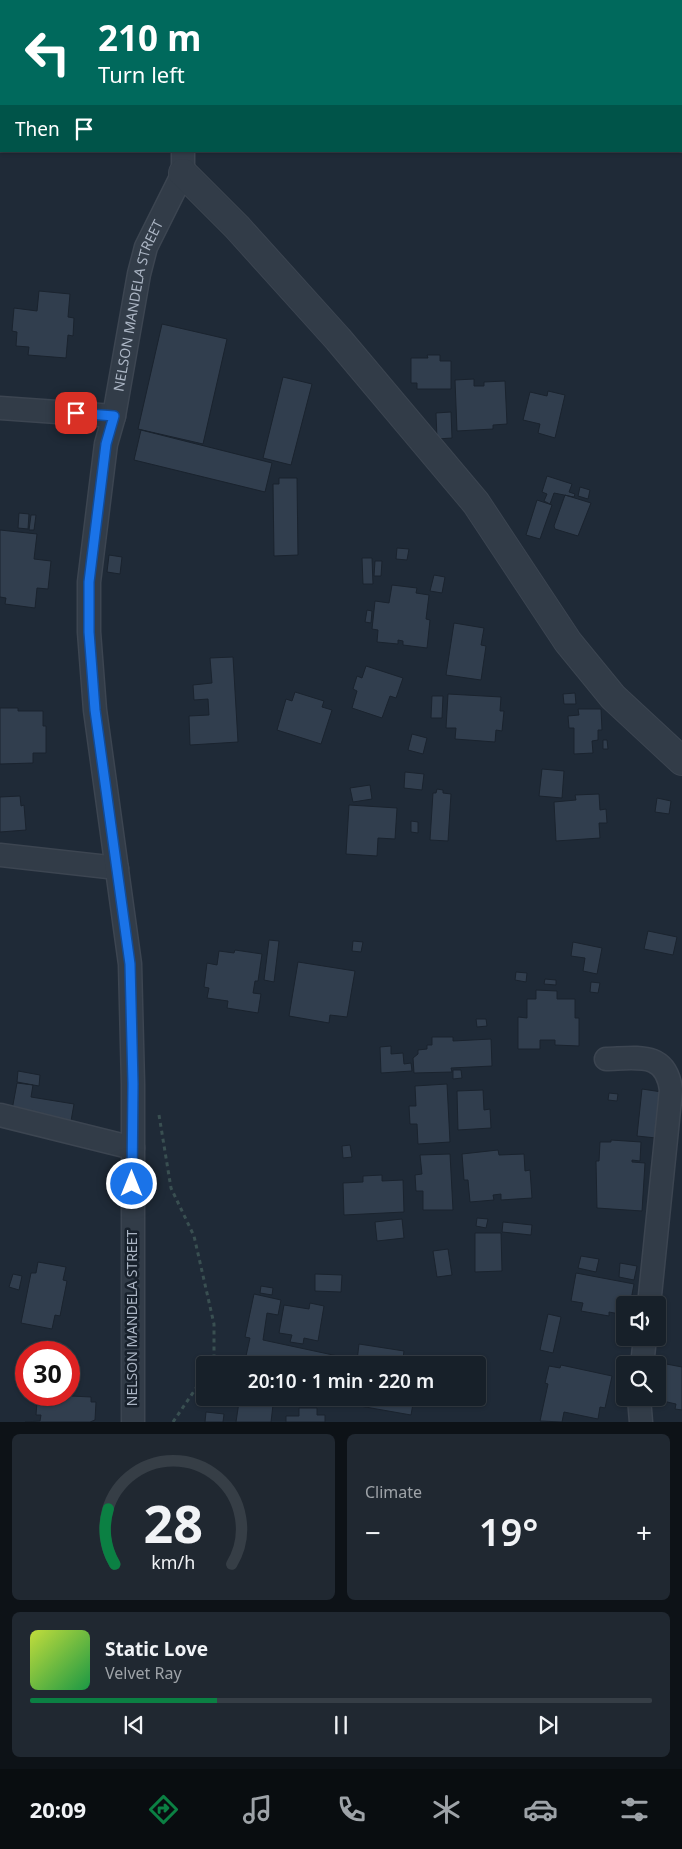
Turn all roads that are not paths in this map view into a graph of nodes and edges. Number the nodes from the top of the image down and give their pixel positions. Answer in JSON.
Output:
{"nodes":[{"id":1,"x":183,"y":162,"type":"edge"},
{"id":2,"x":0,"y":408,"type":"edge"},
{"id":3,"x":114,"y":416,"type":"junction"},
{"id":4,"x":682,"y":761,"type":"edge"},
{"id":5,"x":0,"y":855,"type":"edge"},
{"id":6,"x":117,"y":868,"type":"junction"},
{"id":7,"x":606,"y":1059,"type":"dead end"},
{"id":8,"x":0,"y":1115,"type":"edge"},
{"id":9,"x":133,"y":1148,"type":"junction"},
{"id":10,"x":649,"y":1296,"type":"edge"},
{"id":11,"x":639,"y":1406,"type":"edge"},
{"id":12,"x":132,"y":1422,"type":"edge"},
{"id":13,"x":640,"y":1422,"type":"edge"}],
"edges":[{"from":1,"to":3,"type":"street","name":"NELSON MANDELA STREET"},
{"from":1,"to":4,"type":"street"},
{"from":2,"to":3,"type":"street"},
{"from":3,"to":6,"type":"street","name":"NELSON MANDELA STREET"},
{"from":5,"to":6,"type":"street"},
{"from":6,"to":9,"type":"street","name":"NELSON MANDELA STREET"},
{"from":7,"to":10,"type":"street"},
{"from":8,"to":9,"type":"street"},
{"from":9,"to":12,"type":"street","name":"NELSON MANDELA STREET"},
{"from":11,"to":13,"type":"street"}]}
